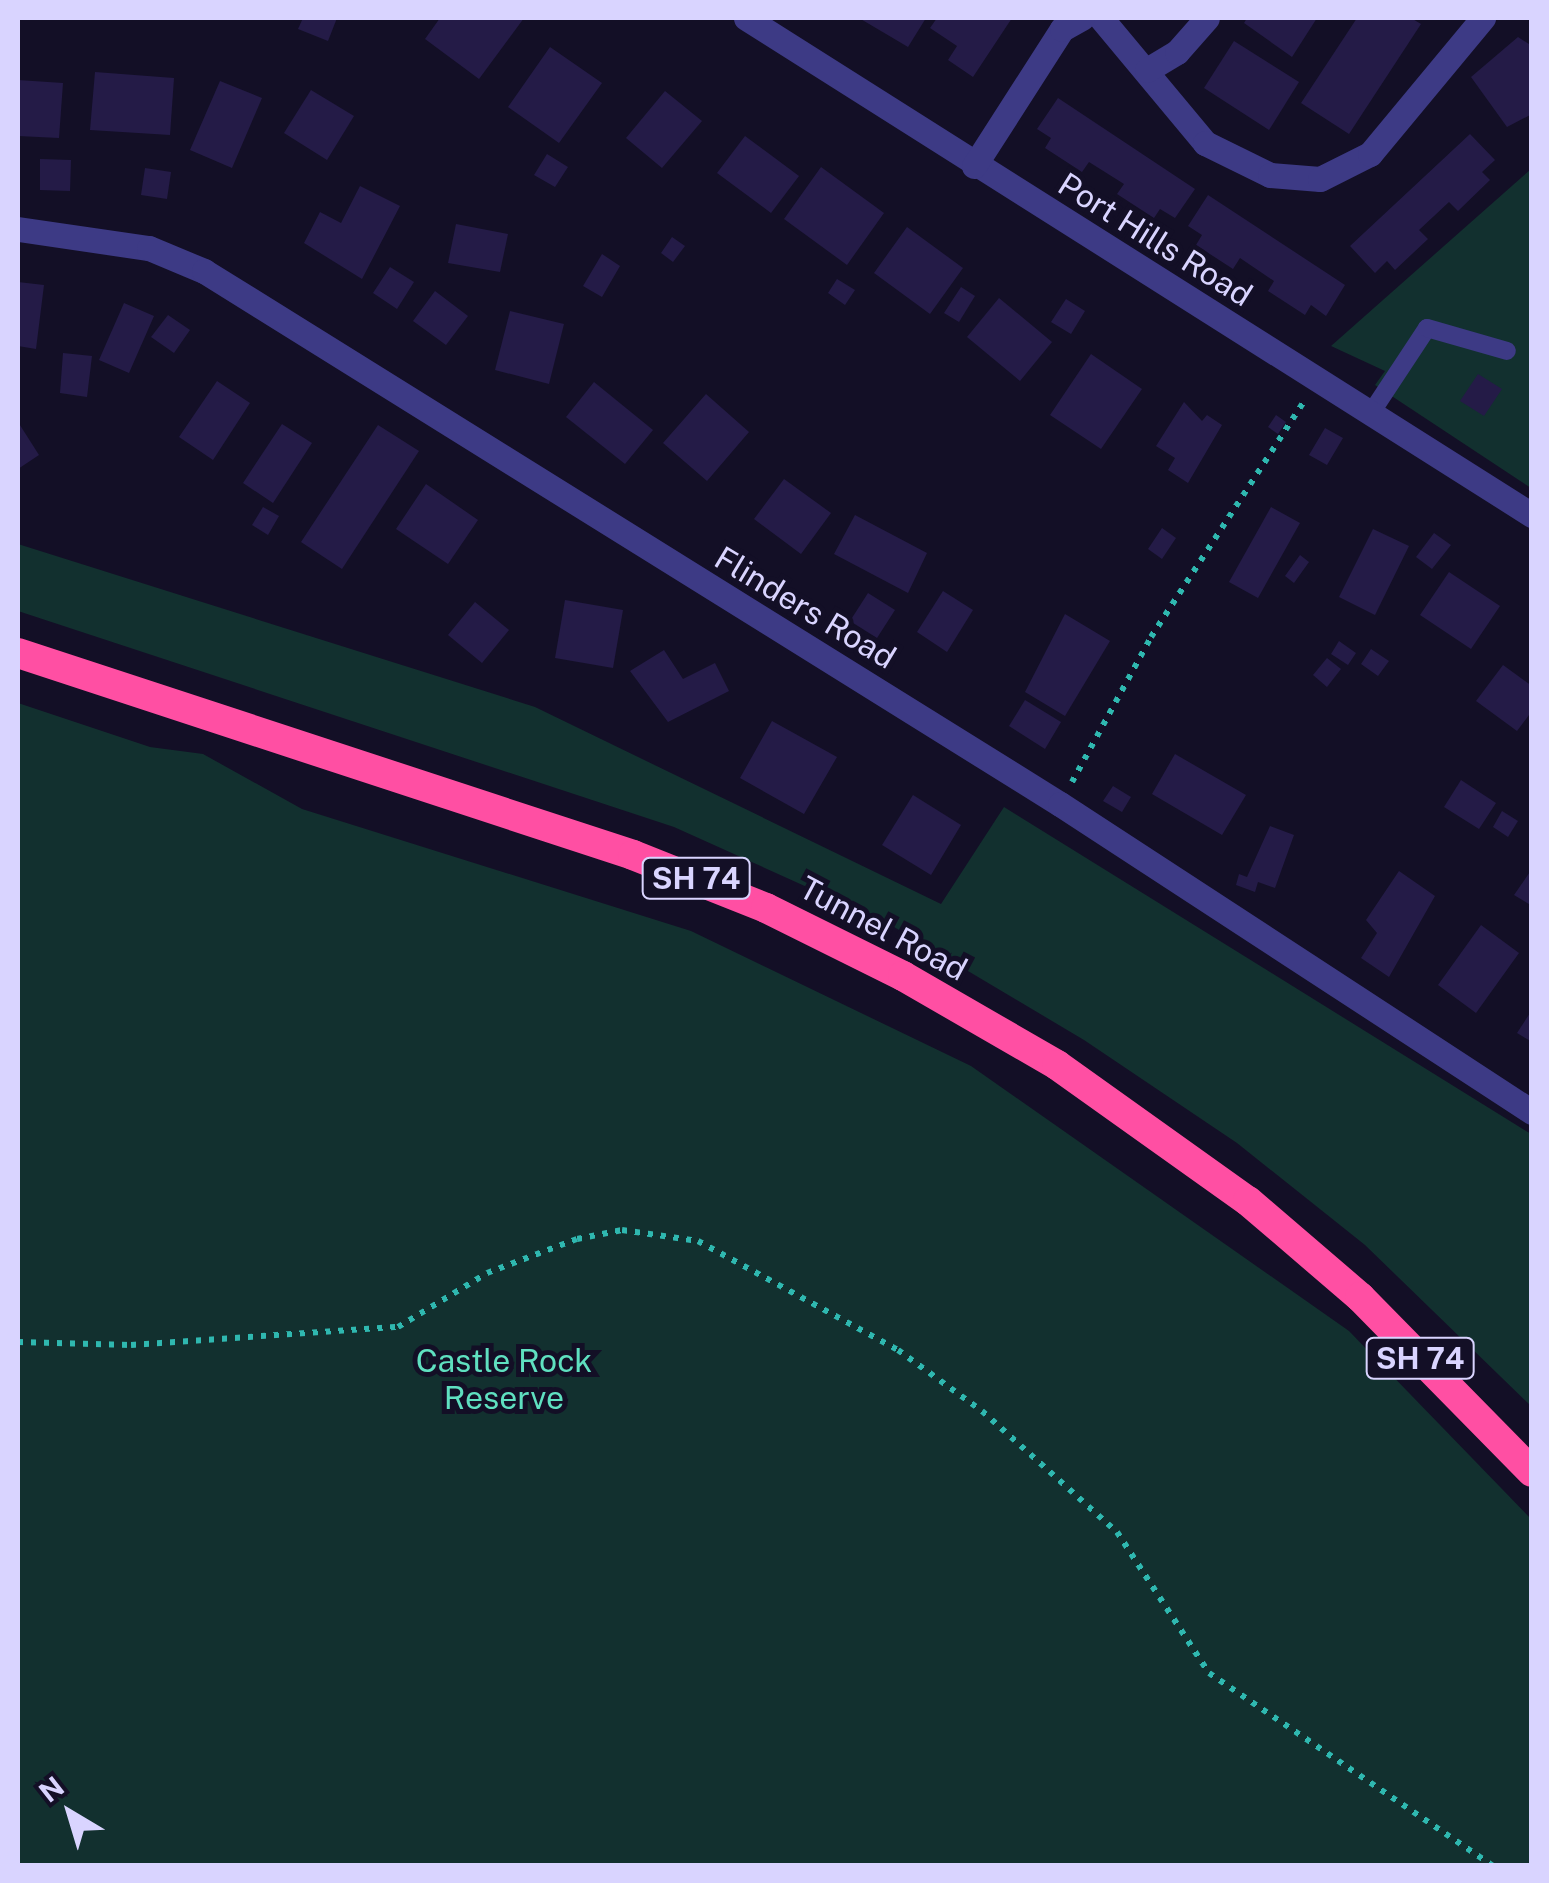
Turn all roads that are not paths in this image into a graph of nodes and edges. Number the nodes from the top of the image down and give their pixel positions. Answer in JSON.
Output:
{"nodes":[{"id":1,"x":746,"y":18,"type":"edge"},
{"id":2,"x":1082,"y":18,"type":"edge"},
{"id":3,"x":1102,"y":18,"type":"edge"},
{"id":4,"x":1208,"y":18,"type":"edge"},
{"id":5,"x":1483,"y":18,"type":"edge"},
{"id":6,"x":1147,"y":70,"type":"junction"},
{"id":7,"x":974,"y":166,"type":"junction"},
{"id":8,"x":18,"y":229,"type":"edge"},
{"id":9,"x":1507,"y":351,"type":"dead end"},
{"id":10,"x":1373,"y":410,"type":"junction"},
{"id":11,"x":1532,"y":514,"type":"edge"},
{"id":12,"x":18,"y":653,"type":"edge"},
{"id":13,"x":1532,"y":1112,"type":"edge"},
{"id":14,"x":1532,"y":1472,"type":"edge"}],
"edges":[{"from":1,"to":7,"type":"street","name":"Port Hills Road"},
{"from":2,"to":7,"type":"street"},
{"from":3,"to":6,"type":"street"},
{"from":4,"to":6,"type":"street"},
{"from":5,"to":6,"type":"street"},
{"from":7,"to":10,"type":"street","name":"Port Hills Road"},
{"from":8,"to":13,"type":"street","name":"Flinders Road"},
{"from":9,"to":10,"type":"lane"},
{"from":10,"to":11,"type":"street","name":"Port Hills Road"},
{"from":12,"to":14,"type":"highway","name":"Tunnel Road","number":"SH 74"}]}
